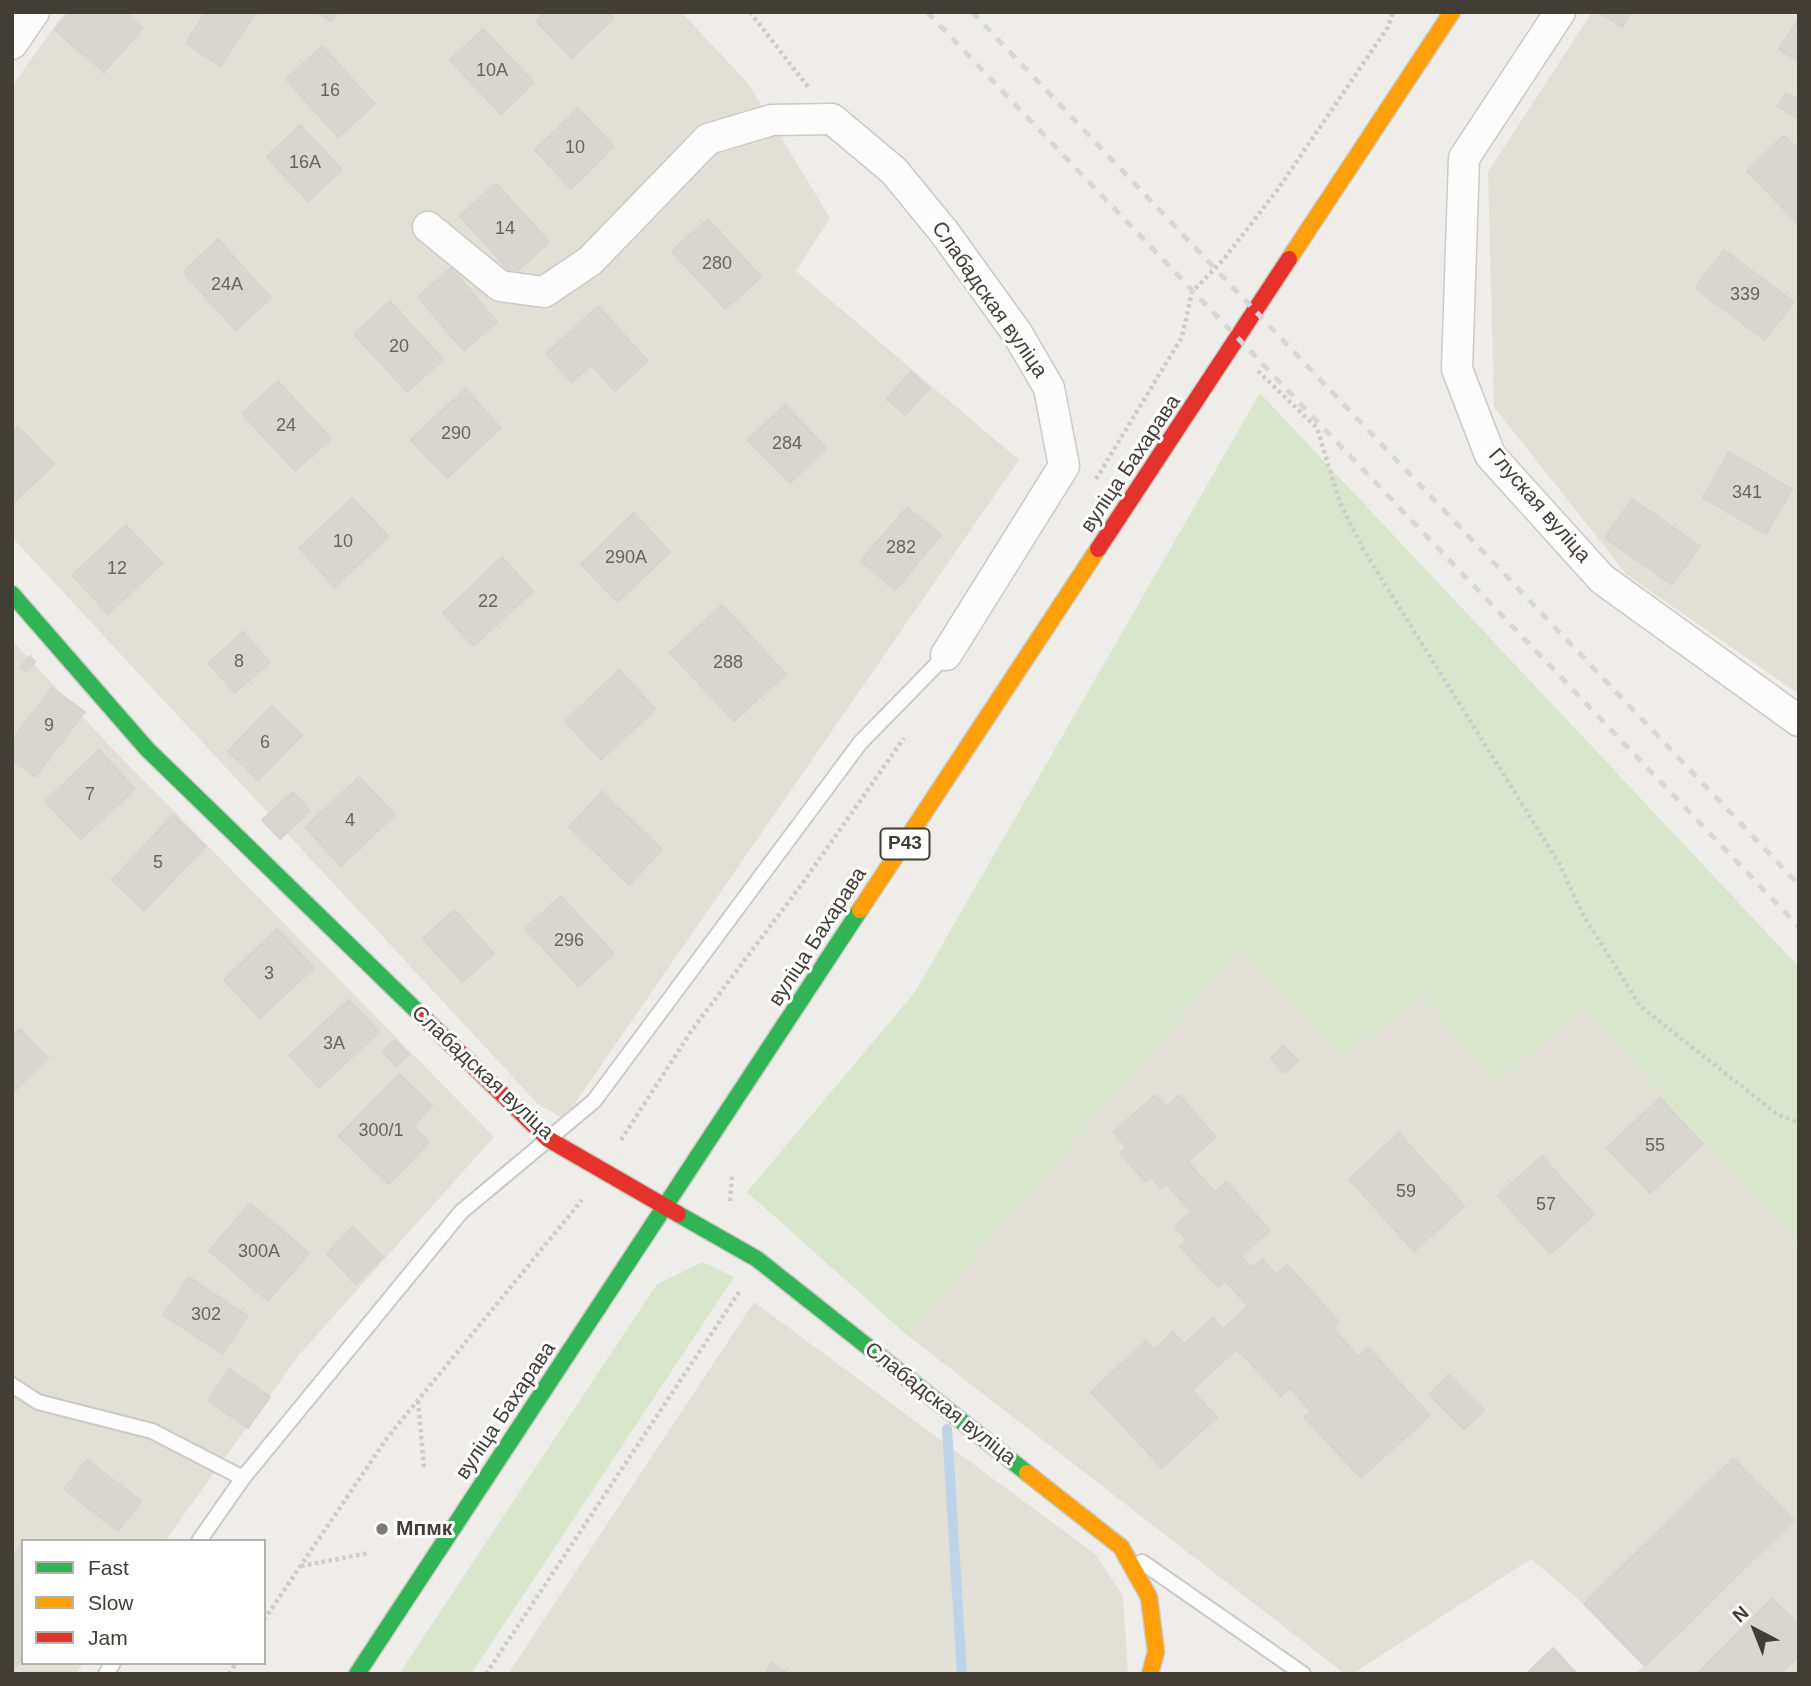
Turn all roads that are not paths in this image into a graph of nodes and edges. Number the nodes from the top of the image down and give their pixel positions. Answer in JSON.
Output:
{"nodes":[{"id":1,"x":34,"y":12,"type":"edge"},
{"id":2,"x":1451,"y":12,"type":"edge"},
{"id":3,"x":1560,"y":12,"type":"edge"},
{"id":4,"x":12,"y":44,"type":"edge"},
{"id":5,"x":428,"y":226,"type":"dead end"},
{"id":6,"x":12,"y":594,"type":"edge"},
{"id":7,"x":946,"y":655,"type":"joint"},
{"id":8,"x":1799,"y":721,"type":"edge"},
{"id":9,"x":548,"y":1139,"type":"junction"},
{"id":10,"x":666,"y":1206,"type":"junction"},
{"id":11,"x":12,"y":1385,"type":"edge"},
{"id":12,"x":243,"y":1478,"type":"junction"},
{"id":13,"x":200,"y":1539,"type":"edge"},
{"id":14,"x":1121,"y":1547,"type":"junction"},
{"id":15,"x":357,"y":1674,"type":"edge"},
{"id":16,"x":1150,"y":1674,"type":"edge"},
{"id":17,"x":1303,"y":1674,"type":"edge"}],
"edges":[{"from":1,"to":4,"type":"street"},
{"from":2,"to":10,"type":"main road","name":"вуліца Бахарава","number":"Р43"},
{"from":3,"to":8,"type":"street","name":"Глуская вуліца"},
{"from":5,"to":7,"type":"street","name":"Слабадская вуліца"},
{"from":6,"to":9,"type":"main road","name":"Слабадская вуліца"},
{"from":7,"to":9,"type":"lane"},
{"from":9,"to":10,"type":"main road","name":"Слабадская вуліца"},
{"from":9,"to":12,"type":"lane"},
{"from":10,"to":14,"type":"main road","name":"Слабадская вуліца"},
{"from":10,"to":15,"type":"main road","name":"вуліца Бахарава","number":"Р43"},
{"from":11,"to":12,"type":"lane"},
{"from":12,"to":13,"type":"lane"},
{"from":14,"to":16,"type":"main road"},
{"from":14,"to":17,"type":"lane"}]}
